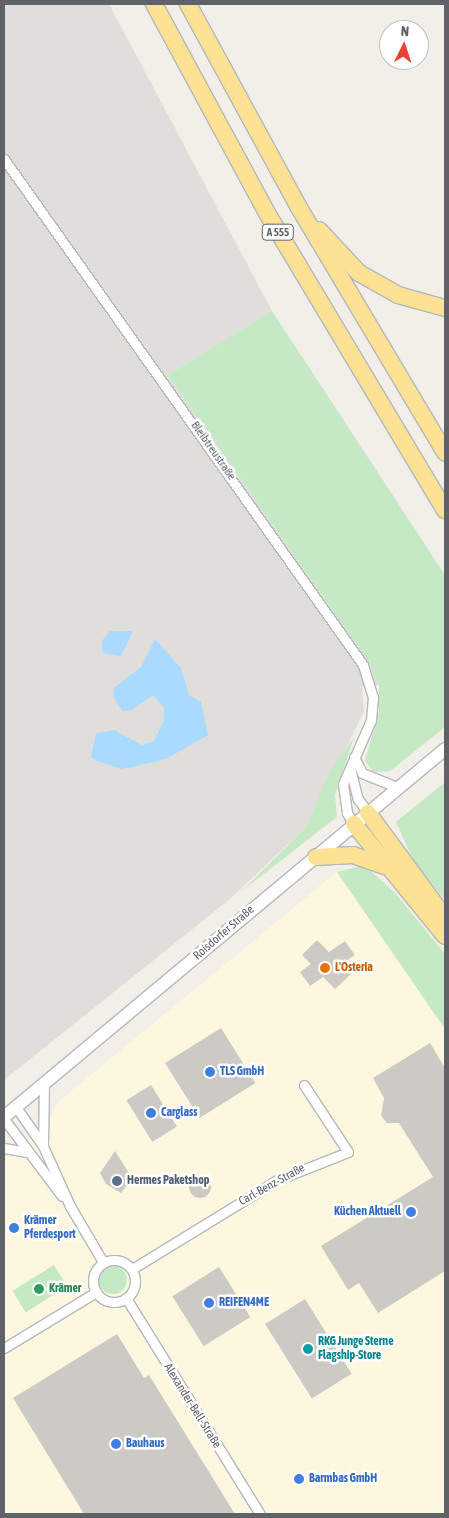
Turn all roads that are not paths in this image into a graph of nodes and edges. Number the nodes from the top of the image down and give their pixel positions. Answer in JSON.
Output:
{"nodes":[{"id":1,"x":154,"y":4,"type":"edge"},
{"id":2,"x":188,"y":4,"type":"edge"},
{"id":3,"x":4,"y":159,"type":"edge"},
{"id":4,"x":298,"y":206,"type":"junction"},
{"id":5,"x":445,"y":308,"type":"edge"},
{"id":6,"x":445,"y":453,"type":"edge"},
{"id":7,"x":445,"y":510,"type":"edge"},
{"id":8,"x":445,"y":749,"type":"edge"},
{"id":9,"x":354,"y":757,"type":"junction"},
{"id":10,"x":350,"y":768,"type":"junction"},
{"id":11,"x":397,"y":787,"type":"junction"},
{"id":12,"x":368,"y":813,"type":"junction"},
{"id":13,"x":354,"y":824,"type":"junction"},
{"id":14,"x":316,"y":857,"type":"junction"},
{"id":15,"x":388,"y":867,"type":"junction"},
{"id":16,"x":445,"y":918,"type":"edge"},
{"id":17,"x":445,"y":936,"type":"edge"},
{"id":18,"x":44,"y":1085,"type":"junction"},
{"id":19,"x":304,"y":1085,"type":"dead end"},
{"id":20,"x":16,"y":1107,"type":"junction"},
{"id":21,"x":4,"y":1118,"type":"edge"},
{"id":22,"x":43,"y":1146,"type":"junction"},
{"id":23,"x":4,"y":1148,"type":"edge"},
{"id":24,"x":27,"y":1152,"type":"junction"},
{"id":25,"x":70,"y":1206,"type":"junction"},
{"id":26,"x":103,"y":1262,"type":"junction"},
{"id":27,"x":132,"y":1269,"type":"junction"},
{"id":28,"x":96,"y":1292,"type":"junction"},
{"id":29,"x":126,"y":1298,"type":"junction"},
{"id":30,"x":4,"y":1348,"type":"edge"},
{"id":31,"x":260,"y":1514,"type":"edge"}],
"edges":[{"from":1,"to":7,"type":"highway","number":"A 555"},
{"from":2,"to":4,"type":"highway","number":"A 555"},
{"from":3,"to":9,"type":"street","name":"Bleibtreustraße"},
{"from":4,"to":5,"type":"highway"},
{"from":4,"to":6,"type":"highway","number":"A 555"},
{"from":8,"to":11,"type":"main road","name":"Roisdorfer Straße"},
{"from":9,"to":10,"type":"street","name":"Bleibtreustraße"},
{"from":9,"to":11,"type":"street"},
{"from":10,"to":12,"type":"street"},
{"from":10,"to":13,"type":"street","name":"Bleibtreustraße"},
{"from":11,"to":12,"type":"main road","name":"Roisdorfer Straße"},
{"from":12,"to":13,"type":"main road","name":"Roisdorfer Straße"},
{"from":12,"to":16,"type":"highway"},
{"from":13,"to":14,"type":"main road","name":"Roisdorfer Straße"},
{"from":13,"to":15,"type":"highway"},
{"from":14,"to":15,"type":"highway"},
{"from":14,"to":18,"type":"main road","name":"Roisdorfer Straße"},
{"from":15,"to":17,"type":"highway"},
{"from":18,"to":20,"type":"main road","name":"Roisdorfer Straße"},
{"from":18,"to":22,"type":"street"},
{"from":19,"to":27,"type":"street","name":"Carl-Benz-Straße"},
{"from":20,"to":21,"type":"main road","name":"Roisdorfer Straße"},
{"from":20,"to":22,"type":"street"},
{"from":21,"to":24,"type":"street"},
{"from":22,"to":25,"type":"street"},
{"from":23,"to":24,"type":"street"},
{"from":24,"to":25,"type":"street"},
{"from":25,"to":26,"type":"street"},
{"from":26,"to":27,"type":"street"},
{"from":26,"to":28,"type":"street"},
{"from":27,"to":29,"type":"street"},
{"from":28,"to":29,"type":"street"},
{"from":28,"to":30,"type":"street"},
{"from":29,"to":31,"type":"street","name":"Alexander-Bell-Straße"}]}
